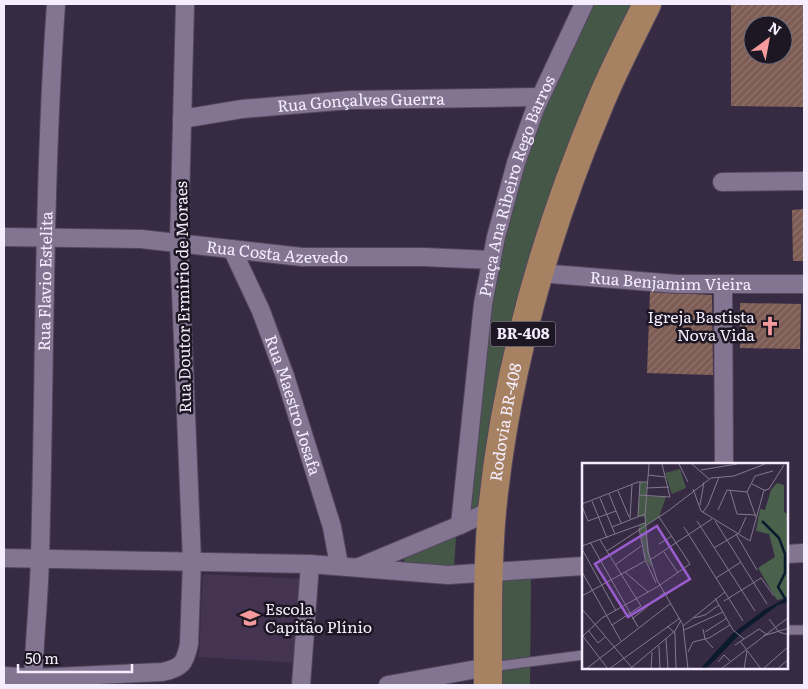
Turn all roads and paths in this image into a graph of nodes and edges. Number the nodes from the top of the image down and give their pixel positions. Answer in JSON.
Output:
{"nodes":[{"id":1,"x":56,"y":4,"type":"edge"},
{"id":2,"x":185,"y":4,"type":"edge"},
{"id":3,"x":584,"y":4,"type":"edge"},
{"id":4,"x":647,"y":4,"type":"edge"},
{"id":5,"x":540,"y":97,"type":"junction"},
{"id":6,"x":182,"y":119,"type":"junction"},
{"id":7,"x":804,"y":181,"type":"edge"},
{"id":8,"x":722,"y":182,"type":"dead end"},
{"id":9,"x":4,"y":237,"type":"edge"},
{"id":10,"x":46,"y":237,"type":"junction"},
{"id":11,"x":179,"y":243,"type":"junction"},
{"id":12,"x":232,"y":249,"type":"junction"},
{"id":13,"x":491,"y":260,"type":"junction"},
{"id":14,"x":539,"y":273,"type":"junction"},
{"id":15,"x":723,"y":284,"type":"junction"},
{"id":16,"x":804,"y":284,"type":"edge"},
{"id":17,"x":724,"y":463,"type":"edge"},
{"id":18,"x":492,"y":510,"type":"junction"},
{"id":19,"x":460,"y":525,"type":"junction"},
{"id":20,"x":804,"y":553,"type":"edge"},
{"id":21,"x":788,"y":554,"type":"edge"},
{"id":22,"x":4,"y":558,"type":"edge"},
{"id":23,"x":40,"y":558,"type":"junction"},
{"id":24,"x":192,"y":561,"type":"junction"},
{"id":25,"x":310,"y":564,"type":"junction"},
{"id":26,"x":347,"y":566,"type":"junction"},
{"id":27,"x":582,"y":566,"type":"edge"},
{"id":28,"x":489,"y":572,"type":"junction"},
{"id":29,"x":788,"y":630,"type":"edge"},
{"id":30,"x":804,"y":630,"type":"edge"},
{"id":31,"x":582,"y":655,"type":"edge"},
{"id":32,"x":4,"y":676,"type":"edge"},
{"id":33,"x":488,"y":676,"type":"edge"},
{"id":34,"x":33,"y":682,"type":"edge"},
{"id":35,"x":301,"y":685,"type":"edge"},
{"id":36,"x":388,"y":685,"type":"edge"}],
"edges":[{"from":1,"to":10,"type":"street","name":"Rua Flavio Estelita"},
{"from":2,"to":6,"type":"street","name":"Rua Doutor Ermirio de Moraes"},
{"from":3,"to":5,"type":"street","name":"Praça Ana Ribeiro Rego Barros"},
{"from":4,"to":14,"type":"main road","name":"Rodovia BR-408","number":"BR-408"},
{"from":5,"to":6,"type":"street","name":"Rua Gonçalves Guerra"},
{"from":5,"to":13,"type":"street","name":"Praça Ana Ribeiro Rego Barros"},
{"from":6,"to":11,"type":"street","name":"Rua Doutor Ermirio de Moraes"},
{"from":7,"to":8,"type":"street"},
{"from":9,"to":10,"type":"street","name":"Rua Costa Azevedo"},
{"from":10,"to":11,"type":"street","name":"Rua Costa Azevedo"},
{"from":10,"to":23,"type":"street","name":"Rua Flavio Estelita"},
{"from":11,"to":12,"type":"street","name":"Rua Costa Azevedo"},
{"from":11,"to":24,"type":"street","name":"Rua Doutor Ermirio de Moraes"},
{"from":12,"to":13,"type":"street","name":"Rua Costa Azevedo"},
{"from":12,"to":26,"type":"street","name":"Rua Maestro Josafa"},
{"from":13,"to":19,"type":"street","name":"Praça Ana Ribeiro Rego Barros"},
{"from":14,"to":15,"type":"street","name":"Rua Benjamim Vieira"},
{"from":14,"to":18,"type":"main road","name":"Rodovia BR-408","number":"BR-408"},
{"from":15,"to":16,"type":"street","name":"Rua Benjamim Vieira"},
{"from":15,"to":17,"type":"street"},
{"from":18,"to":19,"type":"street"},
{"from":18,"to":28,"type":"main road","name":"Rodovia BR-408","number":"BR-408"},
{"from":19,"to":26,"type":"street"},
{"from":20,"to":21,"type":"street"},
{"from":22,"to":23,"type":"street"},
{"from":23,"to":24,"type":"street"},
{"from":23,"to":34,"type":"street","name":"Rua Flavio Estelita"},
{"from":24,"to":25,"type":"street"},
{"from":24,"to":34,"type":"street","name":"Rua Doutor Ermirio de Moraes"},
{"from":25,"to":26,"type":"street"},
{"from":25,"to":35,"type":"street"},
{"from":26,"to":28,"type":"street"},
{"from":27,"to":28,"type":"street"},
{"from":28,"to":33,"type":"main road","name":"Rodovia BR-408","number":"BR-408"},
{"from":29,"to":30,"type":"lane"},
{"from":31,"to":33,"type":"lane"},
{"from":32,"to":34,"type":"street"},
{"from":33,"to":36,"type":"street"}]}
